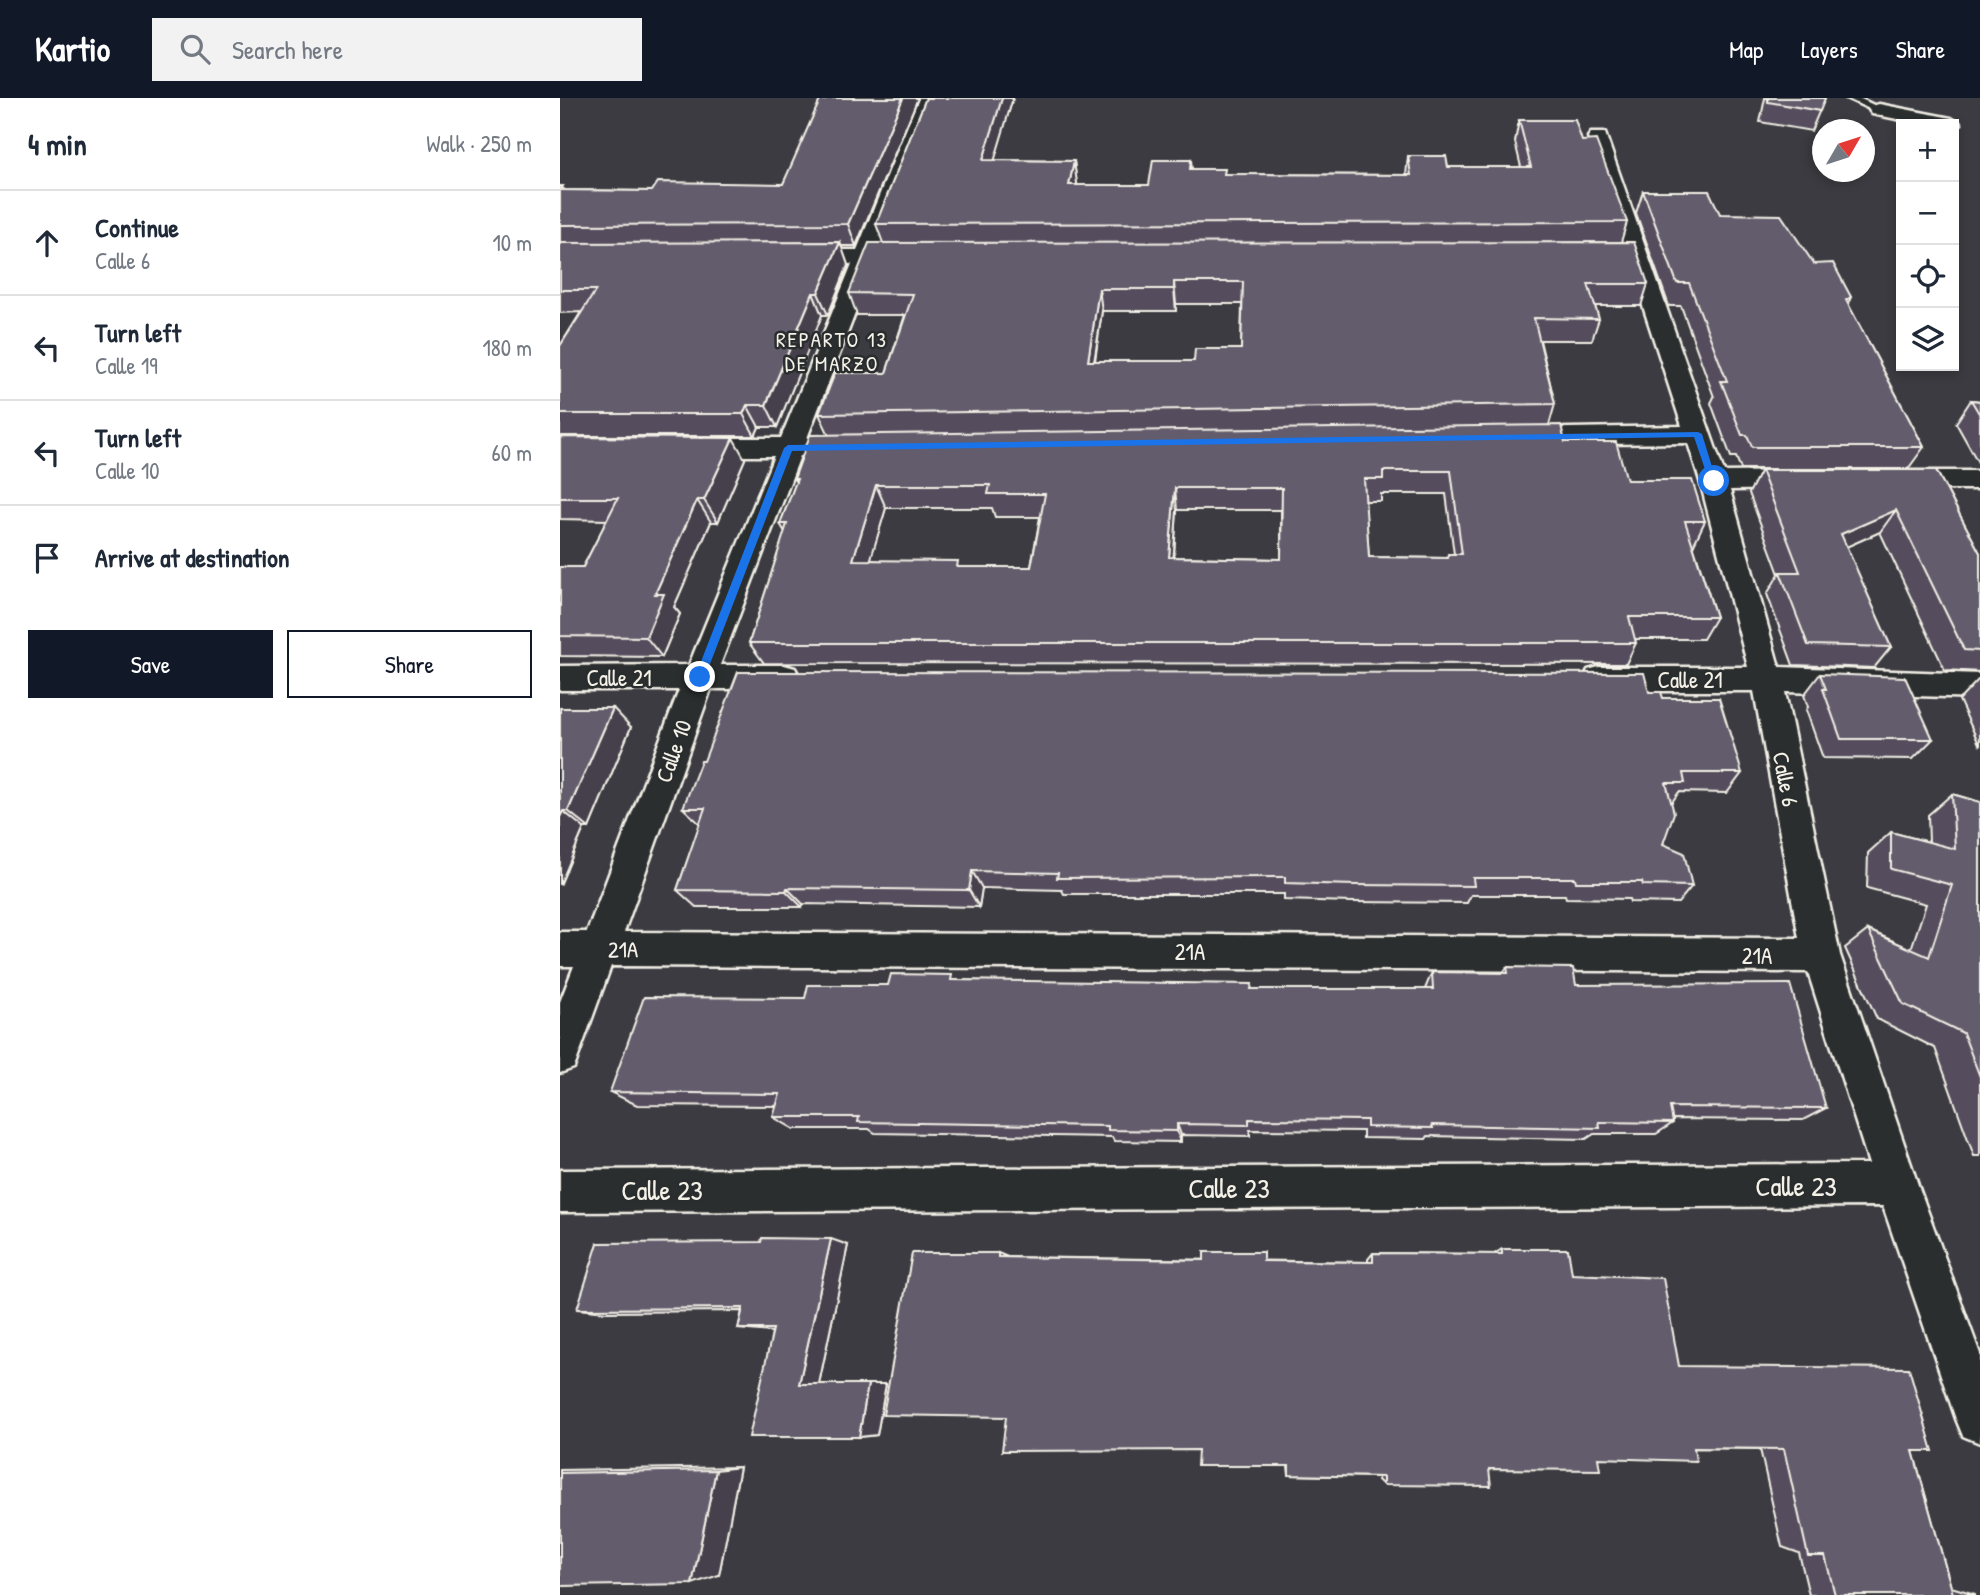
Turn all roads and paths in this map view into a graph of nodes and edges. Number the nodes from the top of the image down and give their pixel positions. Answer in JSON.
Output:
{"nodes":[{"id":1,"x":928,"y":98,"type":"edge"},
{"id":2,"x":1851,"y":98,"type":"edge"},
{"id":3,"x":1879,"y":110,"type":"joint"},
{"id":4,"x":1926,"y":119,"type":"edge"},
{"id":5,"x":1598,"y":137,"type":"dead end"},
{"id":6,"x":1608,"y":254,"type":"edge"},
{"id":7,"x":1636,"y":254,"type":"junction"},
{"id":8,"x":769,"y":257,"type":"edge"},
{"id":9,"x":867,"y":257,"type":"junction"},
{"id":10,"x":937,"y":257,"type":"edge"},
{"id":11,"x":1698,"y":434,"type":"junction"},
{"id":12,"x":1488,"y":438,"type":"edge"},
{"id":13,"x":667,"y":447,"type":"edge"},
{"id":14,"x":872,"y":447,"type":"edge"},
{"id":15,"x":788,"y":448,"type":"junction"},
{"id":16,"x":1820,"y":480,"type":"edge"},
{"id":17,"x":1873,"y":480,"type":"edge"},
{"id":18,"x":1980,"y":480,"type":"edge"},
{"id":19,"x":1714,"y":481,"type":"junction"},
{"id":20,"x":560,"y":677,"type":"edge"},
{"id":21,"x":700,"y":677,"type":"junction"},
{"id":22,"x":811,"y":677,"type":"edge"},
{"id":23,"x":1573,"y":678,"type":"edge"},
{"id":24,"x":1767,"y":679,"type":"junction"},
{"id":25,"x":1980,"y":686,"type":"edge"},
{"id":26,"x":560,"y":949,"type":"edge"},
{"id":27,"x":600,"y":949,"type":"junction"},
{"id":28,"x":1821,"y":955,"type":"junction"},
{"id":29,"x":560,"y":1054,"type":"edge"},
{"id":30,"x":1897,"y":1185,"type":"junction"},
{"id":31,"x":560,"y":1191,"type":"edge"},
{"id":32,"x":1980,"y":1419,"type":"edge"}],
"edges":[{"from":1,"to":9,"type":"street","name":"Calle 10"},
{"from":2,"to":3,"type":"lane"},
{"from":3,"to":4,"type":"street"},
{"from":5,"to":7,"type":"street","name":"Calle 6"},
{"from":6,"to":7,"type":"street"},
{"from":7,"to":11,"type":"street","name":"Calle 6"},
{"from":8,"to":9,"type":"street"},
{"from":9,"to":10,"type":"street"},
{"from":9,"to":15,"type":"street","name":"Calle 10"},
{"from":11,"to":12,"type":"street"},
{"from":11,"to":19,"type":"street","name":"Calle 6"},
{"from":13,"to":15,"type":"street"},
{"from":14,"to":15,"type":"street"},
{"from":15,"to":21,"type":"street","name":"Calle 10"},
{"from":16,"to":19,"type":"street"},
{"from":17,"to":18,"type":"street"},
{"from":19,"to":24,"type":"street","name":"Calle 6"},
{"from":20,"to":21,"type":"street","name":"Calle 21"},
{"from":21,"to":22,"type":"street","name":"Calle 21"},
{"from":21,"to":27,"type":"street","name":"Calle 10"},
{"from":23,"to":24,"type":"street","name":"Calle 21"},
{"from":24,"to":25,"type":"street","name":"Calle 21"},
{"from":24,"to":28,"type":"street","name":"Calle 6"},
{"from":26,"to":27,"type":"street","name":"21A"},
{"from":27,"to":28,"type":"street","name":"21A"},
{"from":27,"to":29,"type":"street","name":"Calle 10"},
{"from":28,"to":30,"type":"street","name":"Calle 6"},
{"from":30,"to":31,"type":"street","name":"Calle 23"},
{"from":30,"to":32,"type":"street","name":"Calle 6"}]}
